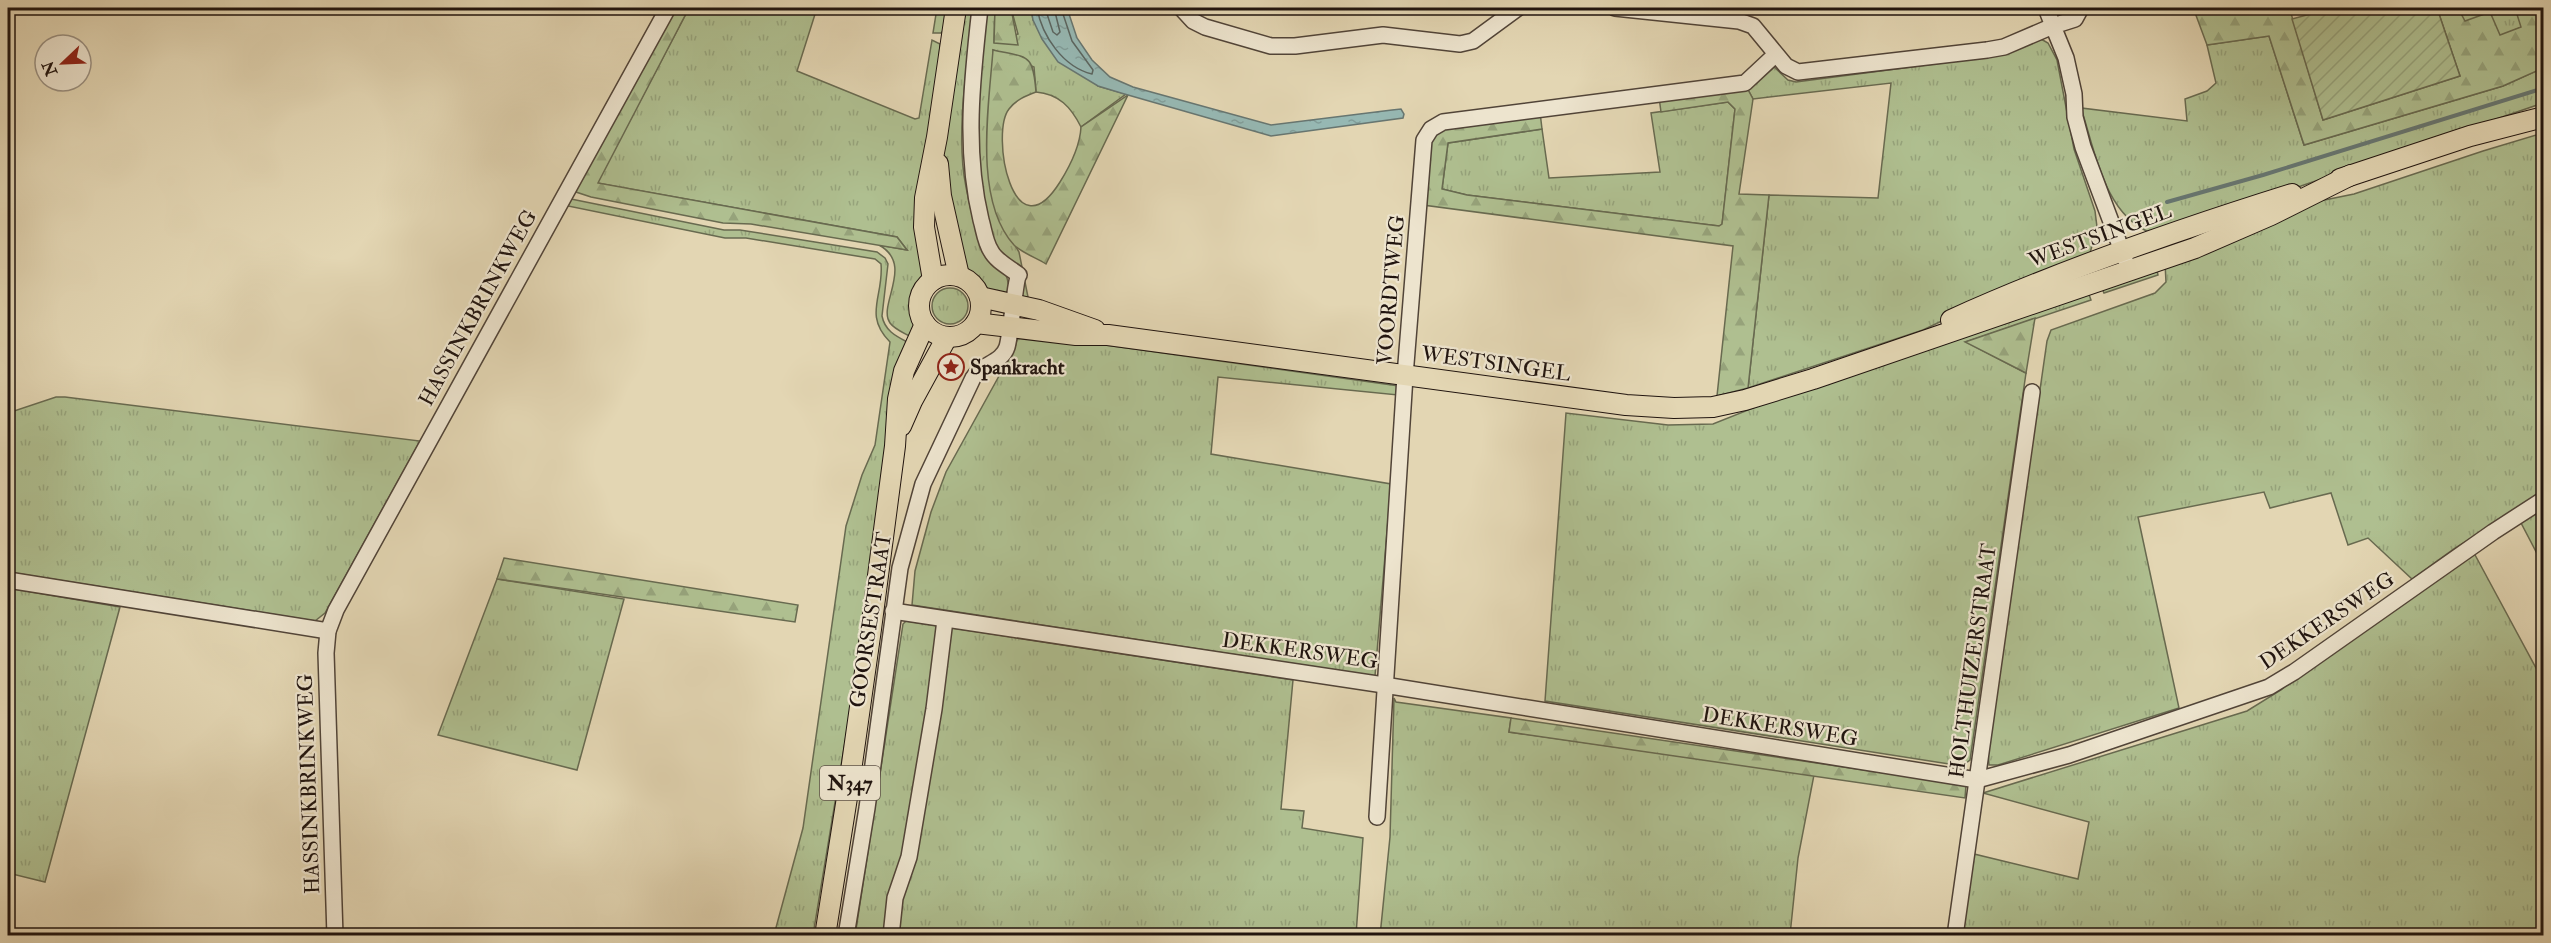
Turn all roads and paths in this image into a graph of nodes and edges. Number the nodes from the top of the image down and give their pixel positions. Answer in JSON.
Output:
{"nodes":[{"id":1,"x":668,"y":8,"type":"edge"},
{"id":2,"x":956,"y":8,"type":"edge"},
{"id":3,"x":980,"y":8,"type":"edge"},
{"id":4,"x":1181,"y":8,"type":"edge"},
{"id":5,"x":1517,"y":8,"type":"edge"},
{"id":6,"x":1615,"y":8,"type":"edge"},
{"id":7,"x":2046,"y":8,"type":"edge"},
{"id":8,"x":2081,"y":8,"type":"edge"},
{"id":9,"x":1740,"y":14,"type":"edge"},
{"id":10,"x":2053,"y":26,"type":"junction"},
{"id":11,"x":1775,"y":55,"type":"junction"},
{"id":12,"x":2544,"y":117,"type":"edge"},
{"id":13,"x":937,"y":137,"type":"junction"},
{"id":14,"x":2125,"y":261,"type":"junction"},
{"id":15,"x":959,"y":276,"type":"junction"},
{"id":16,"x":933,"y":280,"type":"junction"},
{"id":17,"x":980,"y":297,"type":"junction"},
{"id":18,"x":1015,"y":304,"type":"junction"},
{"id":19,"x":976,"y":323,"type":"junction"},
{"id":20,"x":925,"y":324,"type":"junction"},
{"id":21,"x":1011,"y":327,"type":"junction"},
{"id":22,"x":1108,"y":335,"type":"junction"},
{"id":23,"x":947,"y":337,"type":"junction"},
{"id":24,"x":1405,"y":376,"type":"junction"},
{"id":25,"x":2032,"y":392,"type":"dead end"},
{"id":26,"x":895,"y":446,"type":"junction"},
{"id":27,"x":2544,"y":499,"type":"edge"},
{"id":28,"x":8,"y":580,"type":"edge"},
{"id":29,"x":893,"y":611,"type":"junction"},
{"id":30,"x":945,"y":620,"type":"junction"},
{"id":31,"x":328,"y":631,"type":"junction"},
{"id":32,"x":1384,"y":685,"type":"junction"},
{"id":33,"x":1977,"y":780,"type":"junction"},
{"id":34,"x":1377,"y":816,"type":"dead end"},
{"id":35,"x":335,"y":936,"type":"edge"},
{"id":36,"x":825,"y":936,"type":"edge"},
{"id":37,"x":846,"y":936,"type":"edge"},
{"id":38,"x":891,"y":936,"type":"edge"},
{"id":39,"x":1955,"y":936,"type":"edge"}],
"edges":[{"from":1,"to":31,"type":"street","name":"HASSINKBRINKWEG"},
{"from":2,"to":13,"type":"main road"},
{"from":3,"to":18,"type":"street","name":"GOORSESTRAAT"},
{"from":4,"to":5,"type":"street"},
{"from":6,"to":9,"type":"street"},
{"from":7,"to":10,"type":"street"},
{"from":8,"to":10,"type":"street"},
{"from":9,"to":11,"type":"street"},
{"from":10,"to":11,"type":"street"},
{"from":10,"to":14,"type":"street"},
{"from":11,"to":24,"type":"street","name":"VOORDTWEG"},
{"from":12,"to":14,"type":"main road","name":"WESTSINGEL"},
{"from":13,"to":15,"type":"main road"},
{"from":13,"to":16,"type":"main road"},
{"from":14,"to":24,"type":"main road","name":"WESTSINGEL"},
{"from":15,"to":16,"type":"main road"},
{"from":15,"to":17,"type":"main road"},
{"from":16,"to":20,"type":"main road"},
{"from":17,"to":18,"type":"main road","name":"WESTSINGEL"},
{"from":17,"to":19,"type":"main road"},
{"from":18,"to":21,"type":"street","name":"GOORSESTRAAT"},
{"from":18,"to":22,"type":"main road","name":"WESTSINGEL"},
{"from":19,"to":21,"type":"main road","name":"WESTSINGEL"},
{"from":19,"to":23,"type":"main road"},
{"from":20,"to":23,"type":"main road"},
{"from":20,"to":26,"type":"main road","name":"GOORSESTRAAT","number":"N347"},
{"from":21,"to":22,"type":"main road","name":"WESTSINGEL"},
{"from":21,"to":29,"type":"street","name":"GOORSESTRAAT"},
{"from":22,"to":24,"type":"main road","name":"WESTSINGEL"},
{"from":23,"to":26,"type":"main road","name":"GOORSESTRAAT","number":"N347"},
{"from":24,"to":32,"type":"street","name":"VOORDTWEG"},
{"from":25,"to":33,"type":"street","name":"HOLTHUIZERSTRAAT"},
{"from":26,"to":36,"type":"main road","name":"GOORSESTRAAT","number":"N347"},
{"from":27,"to":33,"type":"street","name":"DEKKERSWEG"},
{"from":28,"to":31,"type":"street"},
{"from":29,"to":30,"type":"street","name":"DEKKERSWEG"},
{"from":29,"to":37,"type":"street","name":"GOORSESTRAAT"},
{"from":30,"to":32,"type":"street","name":"DEKKERSWEG"},
{"from":30,"to":38,"type":"street"},
{"from":31,"to":35,"type":"street","name":"HASSINKBRINKWEG"},
{"from":32,"to":33,"type":"street","name":"DEKKERSWEG"},
{"from":32,"to":34,"type":"street","name":"VOORDTWEG"},
{"from":33,"to":39,"type":"street","name":"HOLTHUIZERSTRAAT"}]}
